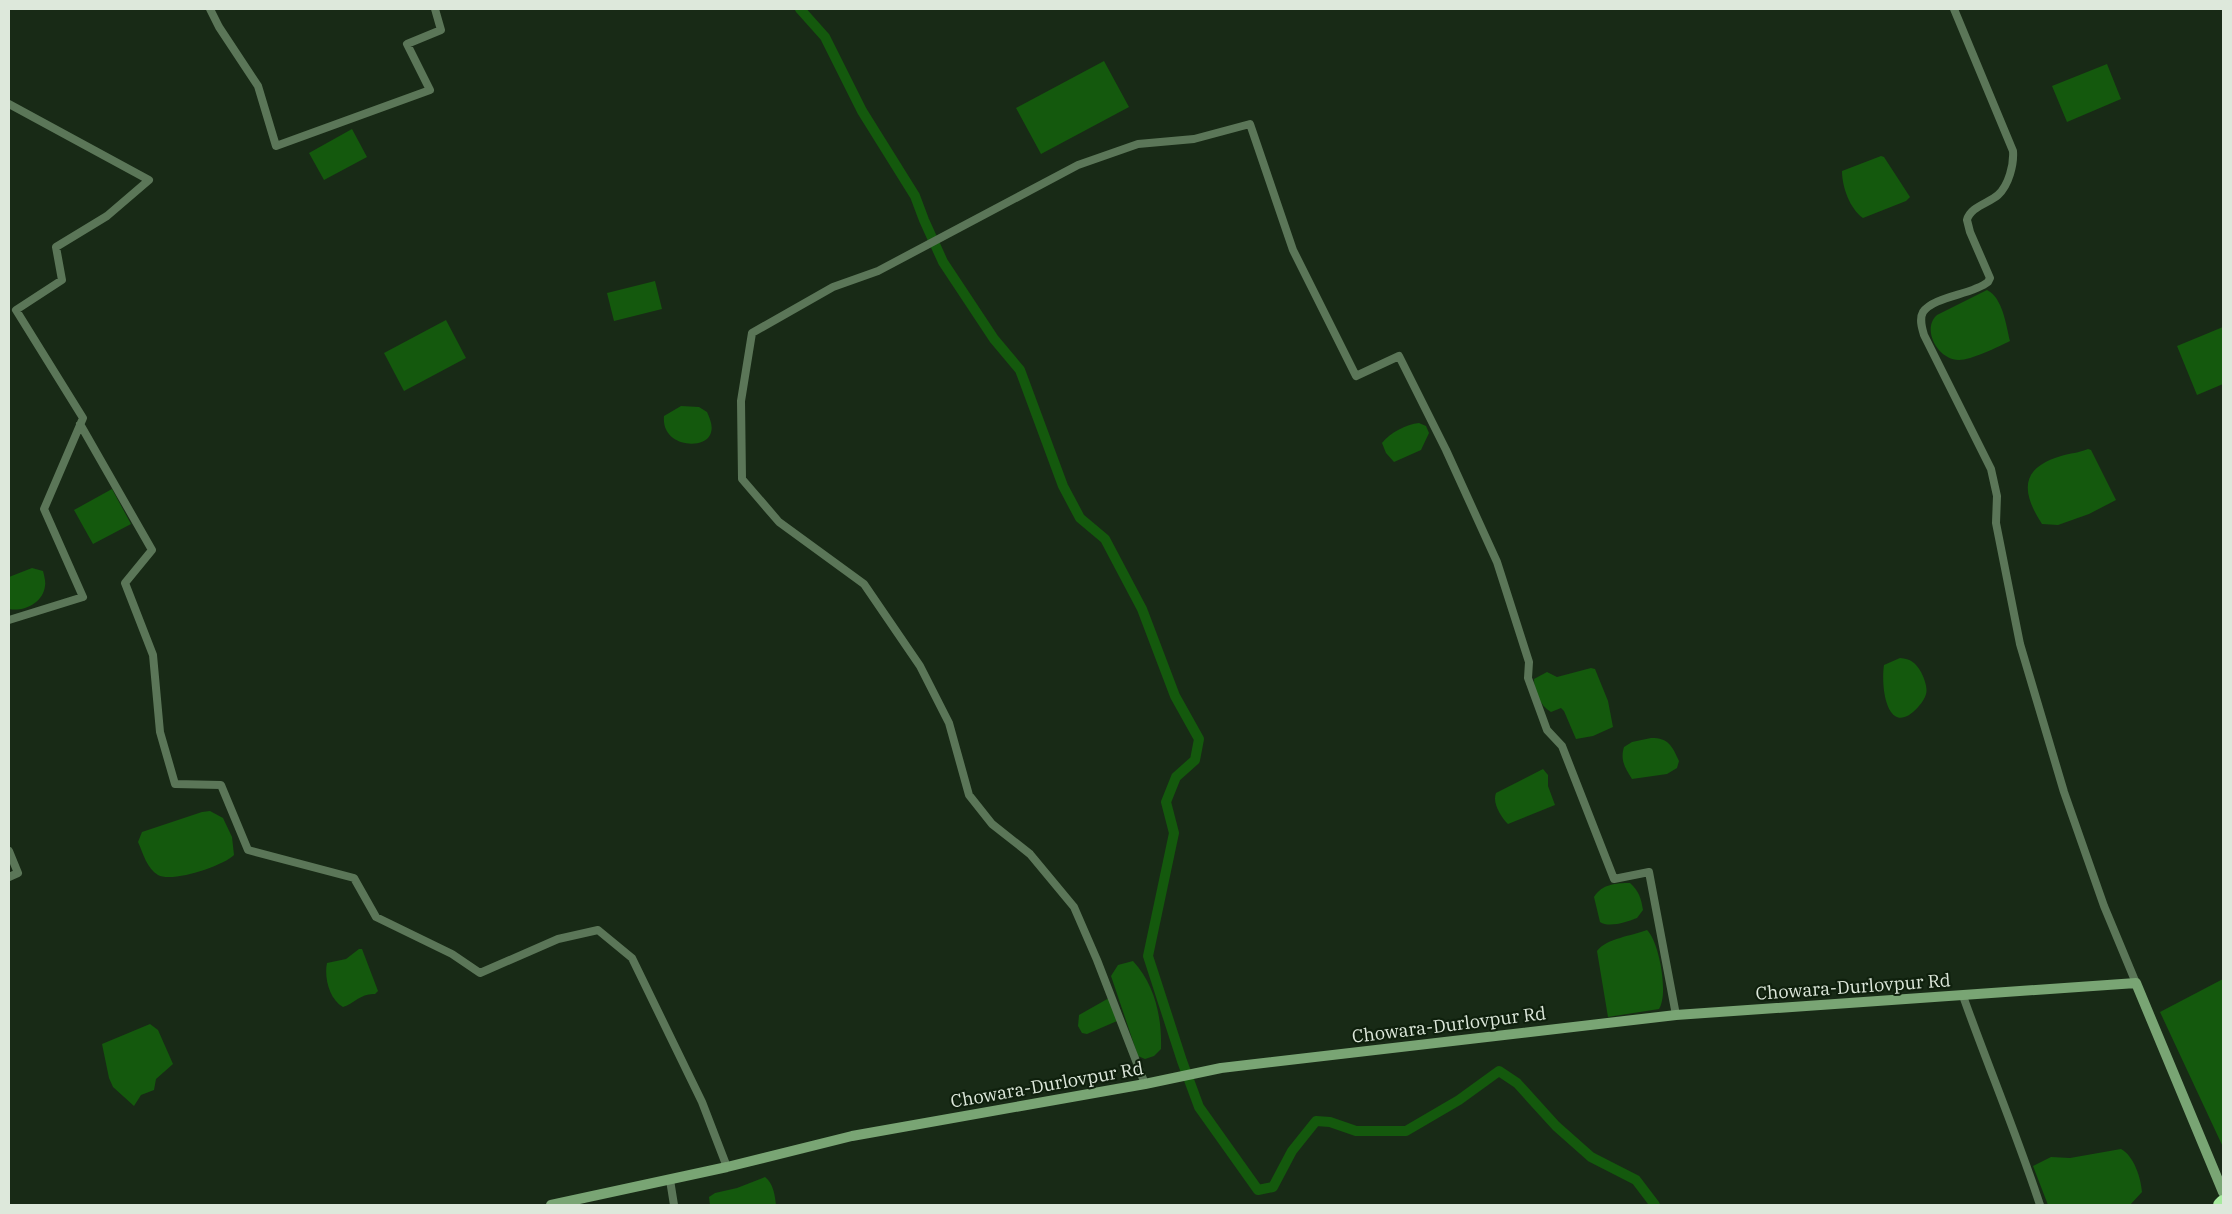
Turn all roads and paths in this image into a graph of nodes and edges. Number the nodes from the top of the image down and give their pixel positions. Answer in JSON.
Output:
{"nodes":[{"id":1,"x":210,"y":9,"type":"edge"},
{"id":2,"x":435,"y":9,"type":"edge"},
{"id":3,"x":1954,"y":9,"type":"edge"},
{"id":4,"x":9,"y":104,"type":"edge"},
{"id":5,"x":80,"y":424,"type":"junction"},
{"id":6,"x":9,"y":620,"type":"edge"},
{"id":7,"x":9,"y":851,"type":"edge"},
{"id":8,"x":9,"y":877,"type":"edge"},
{"id":9,"x":2136,"y":983,"type":"junction"},
{"id":10,"x":1963,"y":996,"type":"junction"},
{"id":11,"x":1676,"y":1015,"type":"junction"},
{"id":12,"x":1145,"y":1084,"type":"junction"},
{"id":13,"x":727,"y":1167,"type":"junction"},
{"id":14,"x":670,"y":1180,"type":"junction"},
{"id":15,"x":2223,"y":1192,"type":"edge"},
{"id":16,"x":2223,"y":1202,"type":"edge"},
{"id":17,"x":551,"y":1205,"type":"edge"},
{"id":18,"x":674,"y":1205,"type":"edge"},
{"id":19,"x":2040,"y":1205,"type":"edge"},
{"id":20,"x":2220,"y":1205,"type":"edge"}],
"edges":[{"from":1,"to":2,"type":"street"},
{"from":3,"to":9,"type":"street"},
{"from":4,"to":5,"type":"street"},
{"from":5,"to":6,"type":"street"},
{"from":5,"to":13,"type":"street"},
{"from":7,"to":8,"type":"street"},
{"from":9,"to":10,"type":"street","name":"Chowara-Durlovpur Rd"},
{"from":9,"to":15,"type":"street"},
{"from":10,"to":11,"type":"street","name":"Chowara-Durlovpur Rd"},
{"from":10,"to":19,"type":"street"},
{"from":11,"to":12,"type":"street","name":"Chowara-Durlovpur Rd"},
{"from":11,"to":12,"type":"street"},
{"from":12,"to":13,"type":"street","name":"Chowara-Durlovpur Rd"},
{"from":13,"to":14,"type":"street","name":"Chowara-Durlovpur Rd"},
{"from":14,"to":17,"type":"street","name":"Chowara-Durlovpur Rd"},
{"from":14,"to":18,"type":"street"},
{"from":16,"to":20,"type":"highway"}]}
